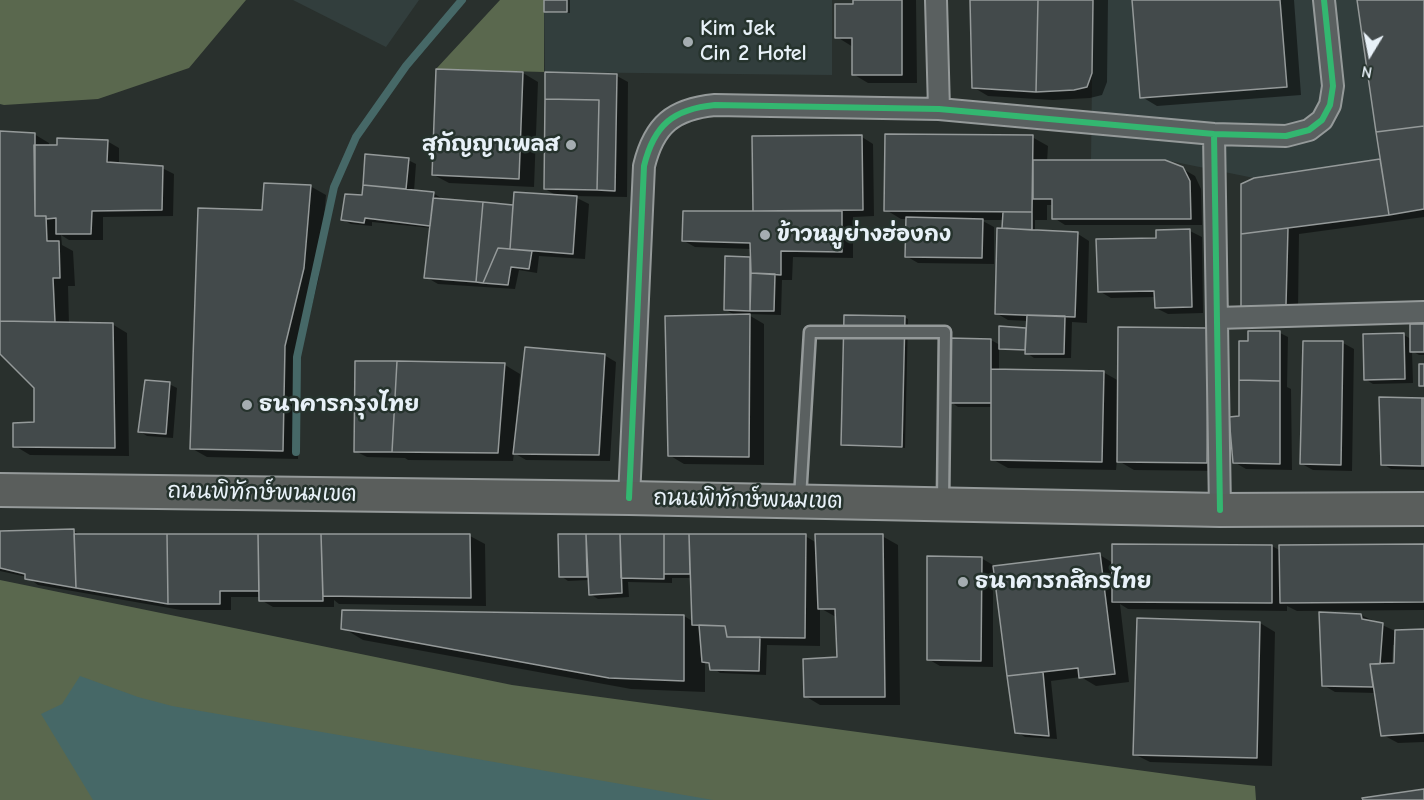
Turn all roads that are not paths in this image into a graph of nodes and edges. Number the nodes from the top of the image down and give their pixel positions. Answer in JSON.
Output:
{"nodes":[{"id":1,"x":936,"y":0,"type":"edge"},
{"id":2,"x":1324,"y":0,"type":"edge"},
{"id":3,"x":939,"y":110,"type":"junction"},
{"id":4,"x":1214,"y":134,"type":"junction"},
{"id":5,"x":1424,"y":312,"type":"edge"},
{"id":6,"x":1217,"y":318,"type":"junction"},
{"id":7,"x":0,"y":490,"type":"edge"},
{"id":8,"x":629,"y":498,"type":"junction"},
{"id":9,"x":800,"y":501,"type":"junction"},
{"id":10,"x":944,"y":504,"type":"junction"},
{"id":11,"x":1424,"y":509,"type":"edge"},
{"id":12,"x":1220,"y":510,"type":"junction"}],
"edges":[{"from":1,"to":3,"type":"street"},
{"from":2,"to":4,"type":"street"},
{"from":3,"to":4,"type":"street"},
{"from":3,"to":8,"type":"street"},
{"from":4,"to":6,"type":"street"},
{"from":5,"to":6,"type":"street"},
{"from":6,"to":12,"type":"street"},
{"from":7,"to":8,"type":"main road","name":"ถนนพิทักษ์พนมเขต"},
{"from":8,"to":9,"type":"main road","name":"ถนนพิทักษ์พนมเขต"},
{"from":9,"to":10,"type":"main road","name":"ถนนพิทักษ์พนมเขต"},
{"from":9,"to":10,"type":"lane"},
{"from":10,"to":12,"type":"main road","name":"ถนนพิทักษ์พนมเขต"},
{"from":11,"to":12,"type":"main road","name":"ถนนพิทักษ์พนมเขต"}]}
